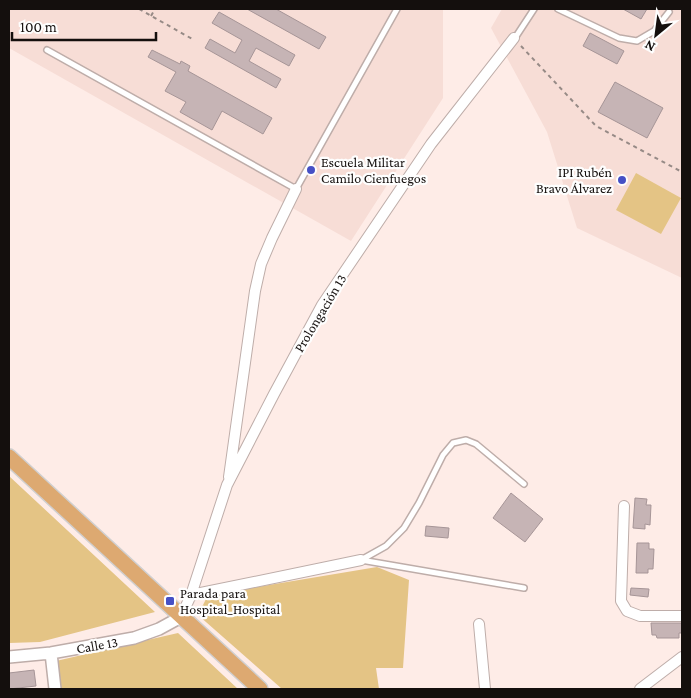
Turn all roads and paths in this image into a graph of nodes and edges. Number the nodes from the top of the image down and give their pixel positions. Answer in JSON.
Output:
{"nodes":[{"id":1,"x":139,"y":9,"type":"edge"},
{"id":2,"x":155,"y":9,"type":"edge"},
{"id":3,"x":397,"y":9,"type":"edge"},
{"id":4,"x":534,"y":9,"type":"edge"},
{"id":5,"x":558,"y":9,"type":"edge"},
{"id":6,"x":669,"y":12,"type":"dead end"},
{"id":7,"x":151,"y":16,"type":"junction"},
{"id":8,"x":514,"y":38,"type":"junction"},
{"id":9,"x":194,"y":40,"type":"dead end"},
{"id":10,"x":47,"y":50,"type":"dead end"},
{"id":11,"x":682,"y":172,"type":"edge"},
{"id":12,"x":296,"y":189,"type":"junction"},
{"id":13,"x":9,"y":457,"type":"edge"},
{"id":14,"x":524,"y":484,"type":"dead end"},
{"id":15,"x":227,"y":485,"type":"junction"},
{"id":16,"x":624,"y":506,"type":"dead end"},
{"id":17,"x":361,"y":560,"type":"junction"},
{"id":18,"x":524,"y":588,"type":"dead end"},
{"id":19,"x":191,"y":595,"type":"junction"},
{"id":20,"x":682,"y":616,"type":"edge"},
{"id":21,"x":180,"y":617,"type":"junction"},
{"id":22,"x":479,"y":624,"type":"dead end"},
{"id":23,"x":51,"y":653,"type":"junction"},
{"id":24,"x":9,"y":657,"type":"edge"},
{"id":25,"x":682,"y":657,"type":"edge"},
{"id":26,"x":54,"y":689,"type":"edge"},
{"id":27,"x":260,"y":689,"type":"edge"},
{"id":28,"x":485,"y":689,"type":"edge"},
{"id":29,"x":640,"y":689,"type":"edge"}],
"edges":[{"from":1,"to":7,"type":"path"},
{"from":2,"to":7,"type":"path"},
{"from":3,"to":12,"type":"lane"},
{"from":4,"to":8,"type":"lane"},
{"from":5,"to":6,"type":"lane"},
{"from":7,"to":9,"type":"path"},
{"from":8,"to":11,"type":"path"},
{"from":8,"to":15,"type":"street","name":"Prolongación 13"},
{"from":10,"to":12,"type":"lane"},
{"from":12,"to":15,"type":"street"},
{"from":13,"to":21,"type":"main road"},
{"from":14,"to":17,"type":"lane"},
{"from":15,"to":19,"type":"street","name":"Prolongación 13"},
{"from":16,"to":20,"type":"street"},
{"from":17,"to":18,"type":"lane"},
{"from":17,"to":19,"type":"street"},
{"from":19,"to":21,"type":"street","name":"Prolongación 13"},
{"from":21,"to":23,"type":"street","name":"Calle 13"},
{"from":21,"to":27,"type":"main road"},
{"from":22,"to":28,"type":"street"},
{"from":23,"to":24,"type":"street","name":"Calle 13"},
{"from":23,"to":26,"type":"street"},
{"from":25,"to":29,"type":"street"}]}
